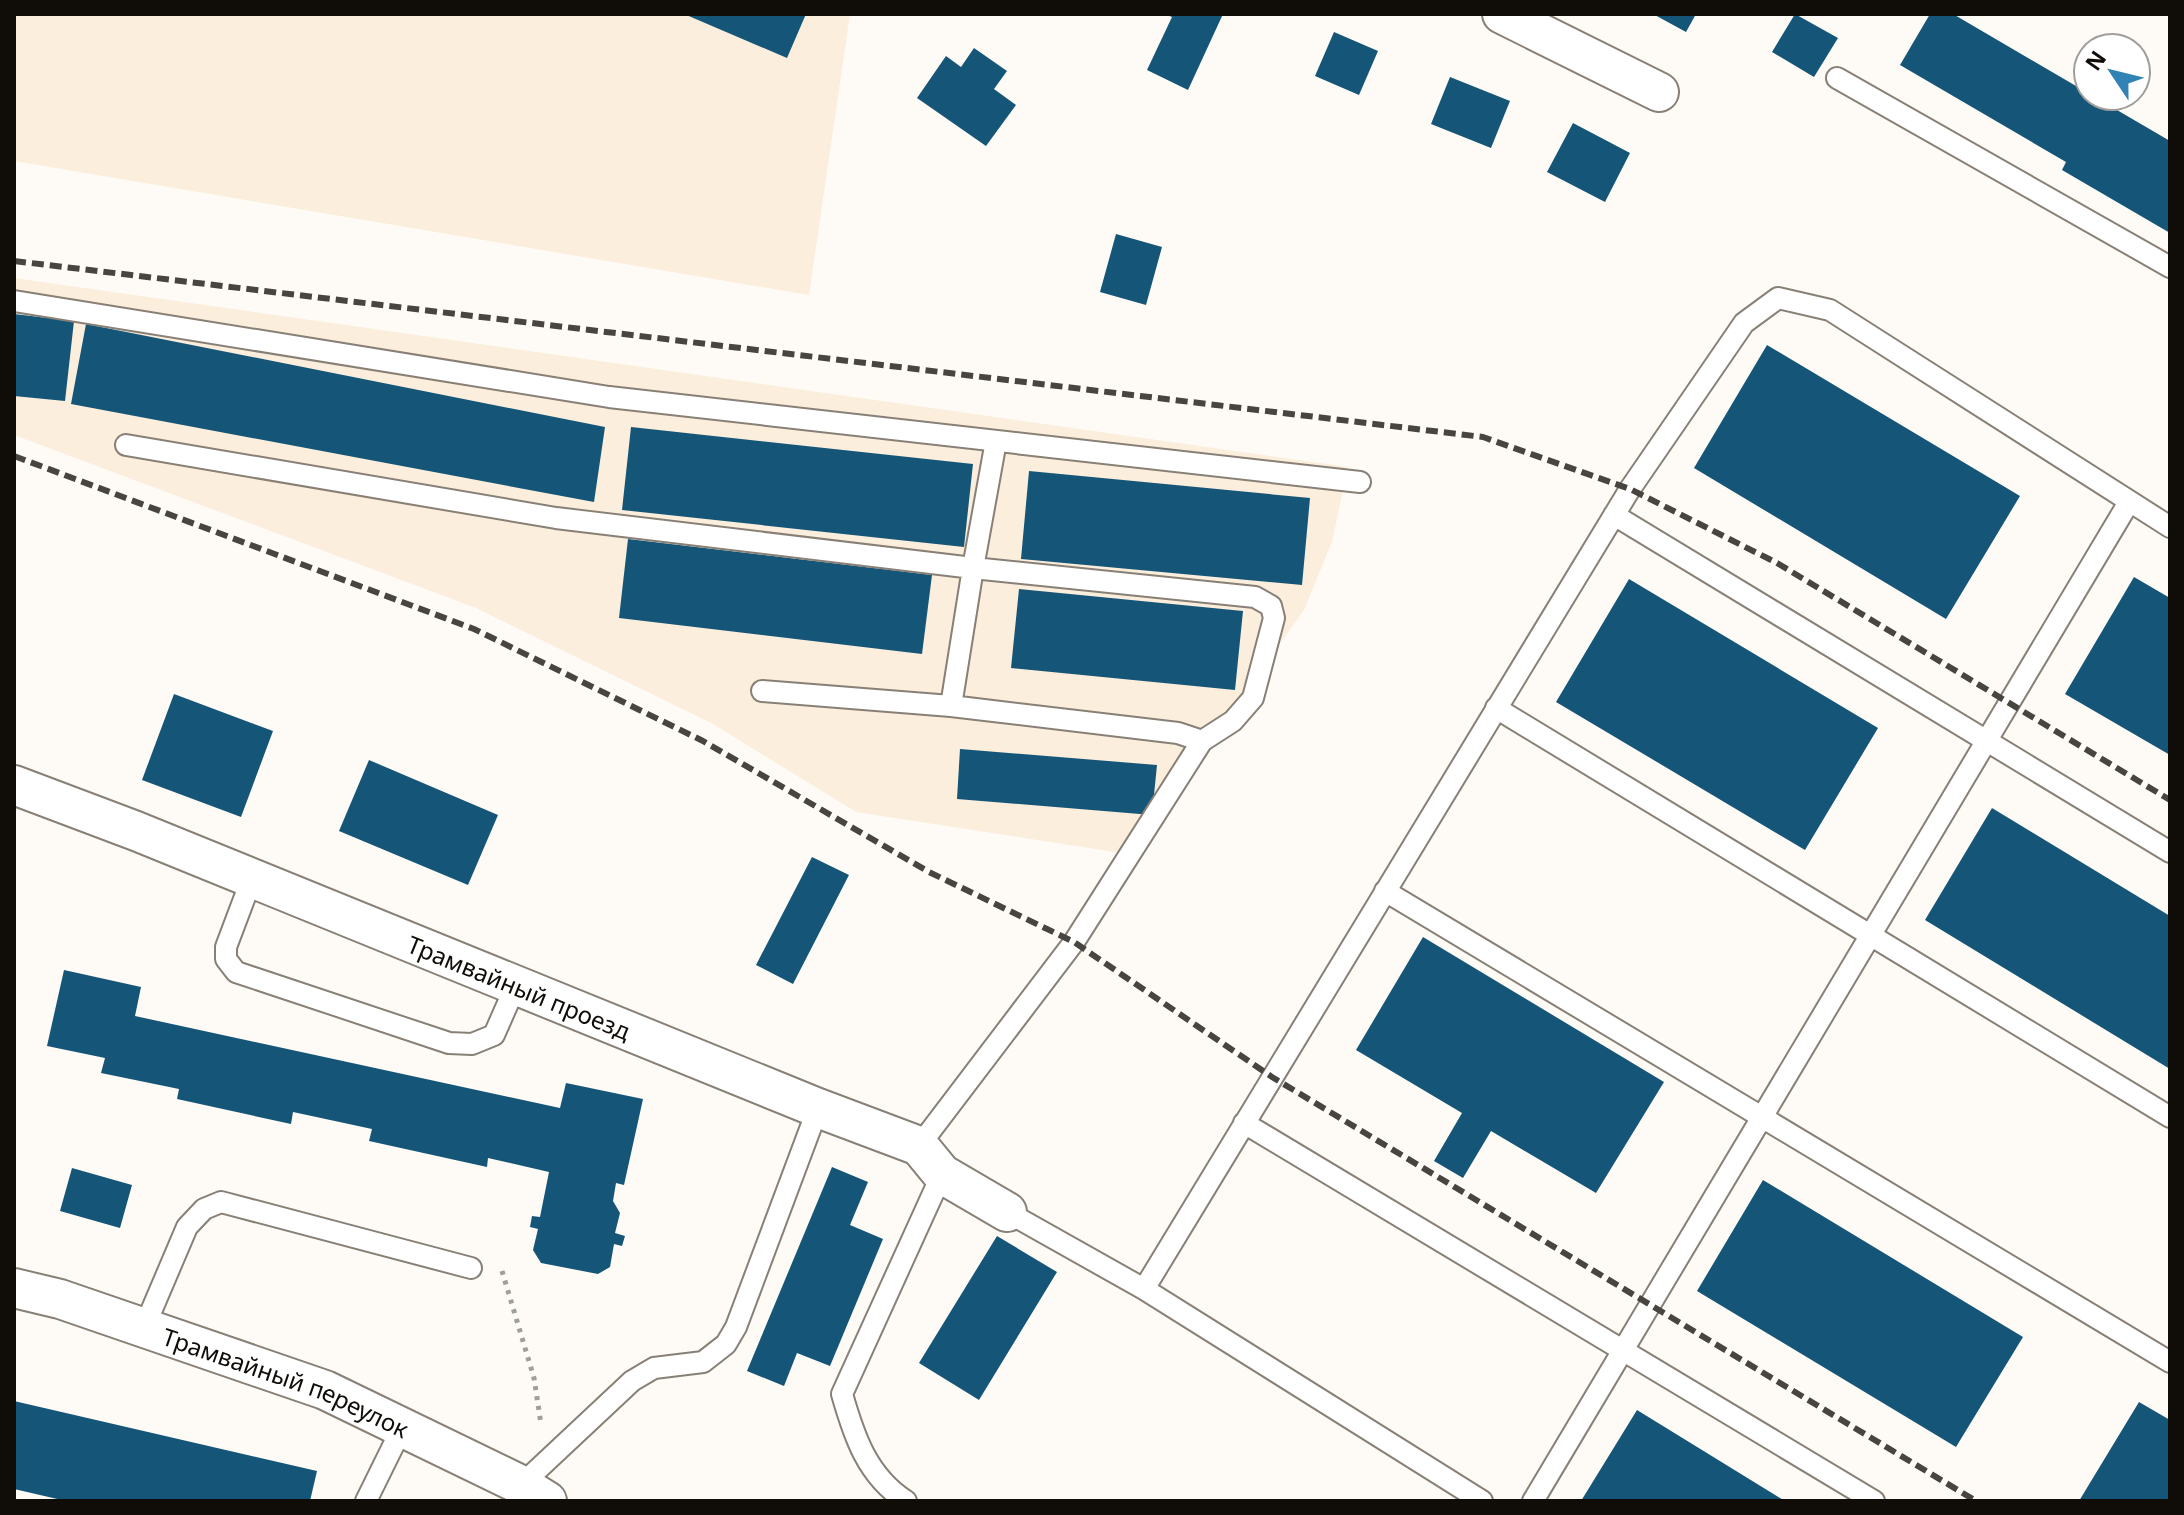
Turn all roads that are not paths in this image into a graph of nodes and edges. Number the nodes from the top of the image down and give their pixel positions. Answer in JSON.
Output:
{"nodes":[{"id":1,"x":1502,"y":14,"type":"edge"},
{"id":2,"x":1837,"y":78,"type":"dead end"},
{"id":3,"x":1659,"y":92,"type":"dead end"},
{"id":4,"x":2170,"y":267,"type":"edge"},
{"id":5,"x":14,"y":301,"type":"edge"},
{"id":6,"x":996,"y":441,"type":"junction"},
{"id":7,"x":126,"y":445,"type":"dead end"},
{"id":8,"x":1360,"y":482,"type":"dead end"},
{"id":9,"x":2129,"y":502,"type":"junction"},
{"id":10,"x":1614,"y":515,"type":"junction"},
{"id":11,"x":2170,"y":527,"type":"edge"},
{"id":12,"x":973,"y":568,"type":"junction"},
{"id":13,"x":762,"y":691,"type":"dead end"},
{"id":14,"x":951,"y":706,"type":"junction"},
{"id":15,"x":1496,"y":708,"type":"junction"},
{"id":16,"x":1987,"y":740,"type":"junction"},
{"id":17,"x":1202,"y":741,"type":"junction"},
{"id":18,"x":14,"y":785,"type":"edge"},
{"id":19,"x":2170,"y":852,"type":"edge"},
{"id":20,"x":252,"y":878,"type":"junction"},
{"id":21,"x":1385,"y":891,"type":"junction"},
{"id":22,"x":1870,"y":935,"type":"junction"},
{"id":23,"x":516,"y":985,"type":"junction"},
{"id":24,"x":818,"y":1108,"type":"junction"},
{"id":25,"x":1762,"y":1117,"type":"junction"},
{"id":26,"x":2170,"y":1117,"type":"edge"},
{"id":27,"x":1244,"y":1123,"type":"junction"},
{"id":28,"x":931,"y":1160,"type":"junction"},
{"id":29,"x":1007,"y":1212,"type":"joint"},
{"id":30,"x":471,"y":1268,"type":"dead end"},
{"id":31,"x":14,"y":1288,"type":"edge"},
{"id":32,"x":1144,"y":1289,"type":"junction"},
{"id":33,"x":144,"y":1328,"type":"junction"},
{"id":34,"x":1623,"y":1350,"type":"junction"},
{"id":35,"x":2170,"y":1362,"type":"edge"},
{"id":36,"x":402,"y":1428,"type":"junction"},
{"id":37,"x":538,"y":1482,"type":"edge"},
{"id":38,"x":366,"y":1501,"type":"edge"},
{"id":39,"x":906,"y":1501,"type":"edge"},
{"id":40,"x":1482,"y":1501,"type":"edge"},
{"id":41,"x":1533,"y":1501,"type":"edge"},
{"id":42,"x":1874,"y":1501,"type":"edge"}],
"edges":[{"from":1,"to":3,"type":"street"},
{"from":2,"to":4,"type":"lane"},
{"from":5,"to":6,"type":"lane"},
{"from":6,"to":8,"type":"lane"},
{"from":6,"to":12,"type":"lane"},
{"from":7,"to":12,"type":"lane"},
{"from":9,"to":10,"type":"lane"},
{"from":9,"to":11,"type":"lane"},
{"from":9,"to":16,"type":"lane"},
{"from":10,"to":15,"type":"lane"},
{"from":10,"to":16,"type":"lane"},
{"from":12,"to":14,"type":"lane"},
{"from":12,"to":17,"type":"lane"},
{"from":13,"to":14,"type":"lane"},
{"from":14,"to":17,"type":"lane"},
{"from":15,"to":21,"type":"lane"},
{"from":15,"to":22,"type":"lane"},
{"from":16,"to":19,"type":"lane"},
{"from":16,"to":22,"type":"lane"},
{"from":17,"to":28,"type":"lane"},
{"from":18,"to":20,"type":"street","name":"Трамвайный проезд"},
{"from":20,"to":23,"type":"street","name":"Трамвайный проезд"},
{"from":20,"to":23,"type":"lane"},
{"from":21,"to":25,"type":"lane"},
{"from":21,"to":27,"type":"lane"},
{"from":22,"to":25,"type":"lane"},
{"from":22,"to":26,"type":"lane"},
{"from":23,"to":24,"type":"street","name":"Трамвайный проезд"},
{"from":24,"to":28,"type":"street","name":"Трамвайный проезд"},
{"from":24,"to":37,"type":"lane"},
{"from":25,"to":34,"type":"lane"},
{"from":25,"to":35,"type":"lane"},
{"from":27,"to":32,"type":"lane"},
{"from":27,"to":34,"type":"lane"},
{"from":28,"to":29,"type":"street","name":"Трамвайный проезд"},
{"from":28,"to":39,"type":"lane"},
{"from":29,"to":32,"type":"lane"},
{"from":30,"to":33,"type":"lane"},
{"from":31,"to":33,"type":"street","name":"Трамвайный переулок"},
{"from":32,"to":40,"type":"lane"},
{"from":33,"to":36,"type":"street","name":"Трамвайный переулок"},
{"from":34,"to":41,"type":"lane"},
{"from":34,"to":42,"type":"lane"},
{"from":36,"to":37,"type":"street","name":"Трамвайный переулок"},
{"from":36,"to":38,"type":"lane"}]}
